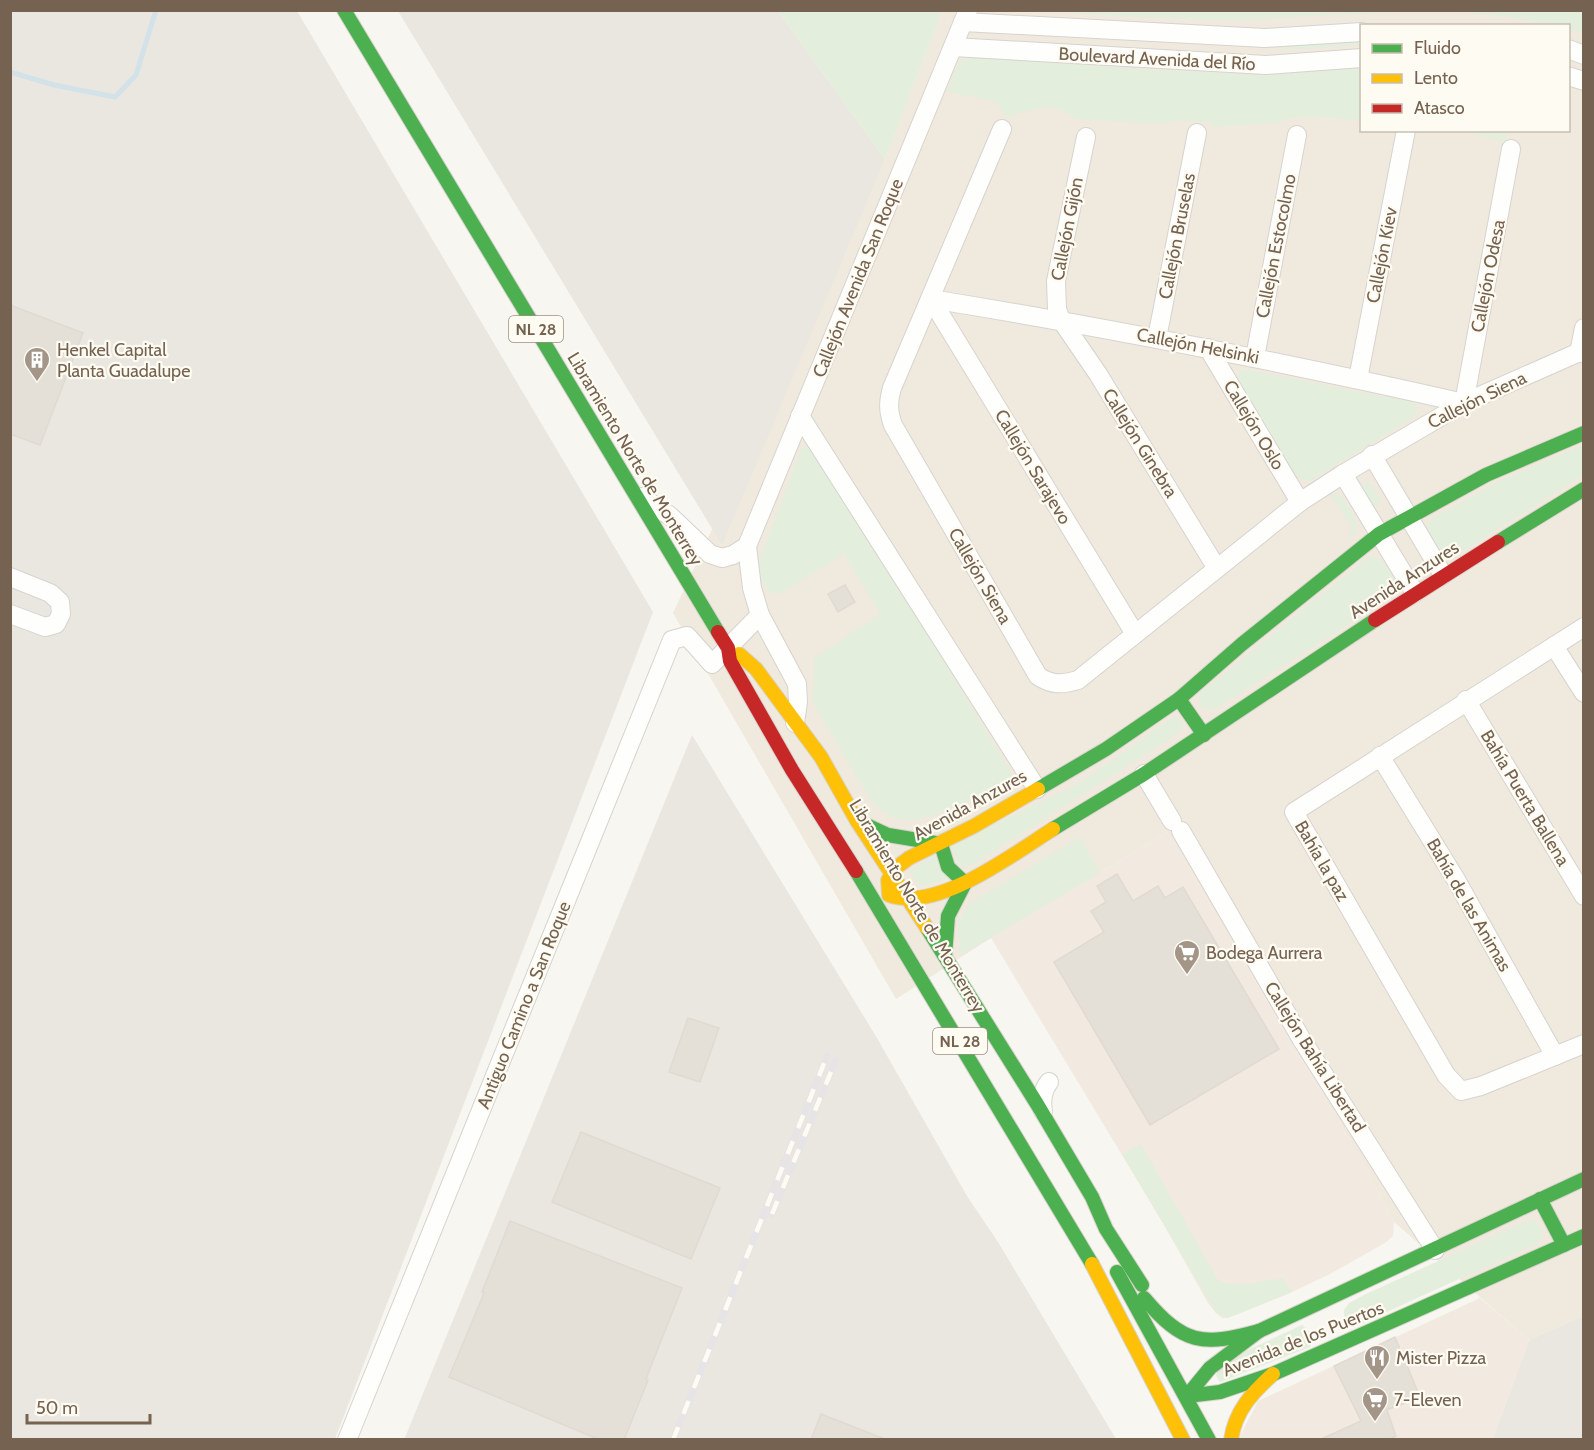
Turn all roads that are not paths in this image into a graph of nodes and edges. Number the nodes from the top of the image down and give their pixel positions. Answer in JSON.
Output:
{"nodes":[{"id":1,"x":344,"y":10,"type":"edge"},
{"id":2,"x":966,"y":16,"type":"edge"},
{"id":3,"x":1360,"y":32,"type":"edge"},
{"id":4,"x":1264,"y":38,"type":"junction"},
{"id":5,"x":953,"y":47,"type":"junction"},
{"id":6,"x":1360,"y":58,"type":"edge"},
{"id":7,"x":1266,"y":65,"type":"junction"},
{"id":8,"x":1002,"y":129,"type":"dead end"},
{"id":9,"x":1406,"y":132,"type":"edge"},
{"id":10,"x":1197,"y":133,"type":"dead end"},
{"id":11,"x":1297,"y":135,"type":"dead end"},
{"id":12,"x":1086,"y":137,"type":"dead end"},
{"id":13,"x":1512,"y":149,"type":"dead end"},
{"id":14,"x":931,"y":299,"type":"junction"},
{"id":15,"x":1061,"y":320,"type":"junction"},
{"id":16,"x":1584,"y":328,"type":"edge"},
{"id":17,"x":1157,"y":338,"type":"junction"},
{"id":18,"x":1208,"y":348,"type":"junction"},
{"id":19,"x":1581,"y":351,"type":"edge"},
{"id":20,"x":1255,"y":357,"type":"junction"},
{"id":21,"x":1358,"y":379,"type":"junction"},
{"id":22,"x":1464,"y":403,"type":"junction"},
{"id":23,"x":800,"y":416,"type":"junction"},
{"id":24,"x":1584,"y":433,"type":"edge"},
{"id":25,"x":1372,"y":455,"type":"junction"},
{"id":26,"x":1343,"y":474,"type":"junction"},
{"id":27,"x":1584,"y":489,"type":"edge"},
{"id":28,"x":636,"y":493,"type":"junction"},
{"id":29,"x":1300,"y":502,"type":"junction"},
{"id":30,"x":1409,"y":516,"type":"junction"},
{"id":31,"x":1379,"y":534,"type":"junction"},
{"id":32,"x":747,"y":546,"type":"junction"},
{"id":33,"x":1216,"y":567,"type":"junction"},
{"id":34,"x":1443,"y":575,"type":"junction"},
{"id":35,"x":10,"y":577,"type":"edge"},
{"id":36,"x":1415,"y":593,"type":"junction"},
{"id":37,"x":10,"y":614,"type":"edge"},
{"id":38,"x":760,"y":615,"type":"junction"},
{"id":39,"x":1584,"y":627,"type":"edge"},
{"id":40,"x":1135,"y":634,"type":"junction"},
{"id":41,"x":1554,"y":646,"type":"junction"},
{"id":42,"x":733,"y":651,"type":"junction"},
{"id":43,"x":1584,"y":693,"type":"edge"},
{"id":44,"x":1179,"y":699,"type":"junction"},
{"id":45,"x":1466,"y":700,"type":"junction"},
{"id":46,"x":795,"y":723,"type":"junction"},
{"id":47,"x":1204,"y":735,"type":"junction"},
{"id":48,"x":1380,"y":756,"type":"junction"},
{"id":49,"x":792,"y":770,"type":"junction"},
{"id":50,"x":1144,"y":774,"type":"junction"},
{"id":51,"x":1037,"y":789,"type":"junction"},
{"id":52,"x":857,"y":821,"type":"junction"},
{"id":53,"x":941,"y":844,"type":"junction"},
{"id":54,"x":892,"y":874,"type":"junction"},
{"id":55,"x":965,"y":883,"type":"junction"},
{"id":56,"x":889,"y":895,"type":"junction"},
{"id":57,"x":1584,"y":896,"type":"edge"},
{"id":58,"x":908,"y":898,"type":"junction"},
{"id":59,"x":900,"y":914,"type":"dead end"},
{"id":60,"x":945,"y":956,"type":"junction"},
{"id":61,"x":953,"y":1030,"type":"junction"},
{"id":62,"x":1584,"y":1044,"type":"edge"},
{"id":63,"x":1555,"y":1056,"type":"junction"},
{"id":64,"x":1017,"y":1072,"type":"joint"},
{"id":65,"x":1047,"y":1122,"type":"joint"},
{"id":66,"x":1071,"y":1161,"type":"junction"},
{"id":67,"x":1584,"y":1179,"type":"edge"},
{"id":68,"x":1540,"y":1199,"type":"junction"},
{"id":69,"x":1584,"y":1236,"type":"edge"},
{"id":70,"x":1100,"y":1242,"type":"junction"},
{"id":71,"x":1563,"y":1245,"type":"junction"},
{"id":72,"x":1084,"y":1248,"type":"junction"},
{"id":73,"x":1435,"y":1250,"type":"junction"},
{"id":74,"x":1166,"y":1322,"type":"junction"},
{"id":75,"x":1259,"y":1331,"type":"junction"},
{"id":76,"x":1273,"y":1374,"type":"junction"},
{"id":77,"x":1187,"y":1396,"type":"junction"},
{"id":78,"x":347,"y":1440,"type":"edge"},
{"id":79,"x":1183,"y":1440,"type":"edge"},
{"id":80,"x":1196,"y":1440,"type":"edge"},
{"id":81,"x":1209,"y":1440,"type":"edge"},
{"id":82,"x":1231,"y":1440,"type":"edge"}],
"edges":[{"from":1,"to":28,"type":"main road","name":"Libramiento Norte de Monterrey","number":"NL 28"},
{"from":2,"to":4,"type":"street","name":"Boulevard Avenida del Río"},
{"from":2,"to":5,"type":"street","name":"Callejón Avenida San Roque"},
{"from":3,"to":4,"type":"street","name":"Boulevard Avenida del Río"},
{"from":4,"to":7,"type":"street"},
{"from":5,"to":7,"type":"street","name":"Boulevard Avenida del Río"},
{"from":5,"to":23,"type":"street","name":"Callejón Avenida San Roque"},
{"from":6,"to":7,"type":"street","name":"Boulevard Avenida del Río"},
{"from":8,"to":14,"type":"street","name":"Callejón Siena"},
{"from":9,"to":21,"type":"street","name":"Callejón Kiev"},
{"from":10,"to":17,"type":"street","name":"Callejón Bruselas"},
{"from":11,"to":20,"type":"street","name":"Callejón Estocolmo"},
{"from":12,"to":15,"type":"street","name":"Callejón Gijón"},
{"from":13,"to":22,"type":"street","name":"Callejón Odesa"},
{"from":14,"to":15,"type":"street","name":"Callejón Helsinki"},
{"from":14,"to":40,"type":"street","name":"Callejón Sarajevo"},
{"from":14,"to":40,"type":"street","name":"Callejón Siena"},
{"from":15,"to":17,"type":"street","name":"Callejón Helsinki"},
{"from":15,"to":33,"type":"street","name":"Callejón Ginebra"},
{"from":16,"to":19,"type":"street"},
{"from":17,"to":18,"type":"street","name":"Callejón Helsinki"},
{"from":18,"to":20,"type":"street","name":"Callejón Helsinki"},
{"from":18,"to":29,"type":"street","name":"Callejón Oslo"},
{"from":19,"to":22,"type":"street","name":"Callejón Siena"},
{"from":20,"to":21,"type":"street","name":"Callejón Helsinki"},
{"from":21,"to":22,"type":"street","name":"Callejón Helsinki"},
{"from":22,"to":25,"type":"street","name":"Callejón Siena"},
{"from":23,"to":32,"type":"street","name":"Callejón Avenida San Roque"},
{"from":23,"to":51,"type":"street"},
{"from":24,"to":30,"type":"main road","name":"Avenida Anzures"},
{"from":25,"to":26,"type":"street","name":"Callejón Siena"},
{"from":25,"to":30,"type":"street"},
{"from":26,"to":29,"type":"street","name":"Callejón Siena"},
{"from":26,"to":31,"type":"street"},
{"from":27,"to":34,"type":"main road","name":"Avenida Anzures"},
{"from":28,"to":32,"type":"street"},
{"from":28,"to":42,"type":"main road","name":"Libramiento Norte de Monterrey","number":"NL 28"},
{"from":29,"to":33,"type":"street","name":"Callejón Siena"},
{"from":30,"to":31,"type":"main road","name":"Avenida Anzures"},
{"from":30,"to":34,"type":"street"},
{"from":31,"to":36,"type":"street"},
{"from":31,"to":44,"type":"main road","name":"Avenida Anzures"},
{"from":32,"to":38,"type":"street"},
{"from":33,"to":40,"type":"street","name":"Callejón Siena"},
{"from":34,"to":36,"type":"main road","name":"Avenida Anzures"},
{"from":35,"to":37,"type":"street"},
{"from":36,"to":47,"type":"main road","name":"Avenida Anzures"},
{"from":38,"to":42,"type":"street"},
{"from":38,"to":46,"type":"street"},
{"from":39,"to":41,"type":"street","name":"Bahía la paz"},
{"from":41,"to":43,"type":"street"},
{"from":41,"to":45,"type":"street","name":"Bahía la paz"},
{"from":42,"to":46,"type":"main road"},
{"from":42,"to":49,"type":"main road","name":"Libramiento Norte de Monterrey","number":"NL 28"},
{"from":42,"to":56,"type":"main road","name":"Libramiento Norte de Monterrey","number":"NL 28"},
{"from":42,"to":78,"type":"street","name":"Antiguo Camino a San Roque"},
{"from":44,"to":47,"type":"main road"},
{"from":44,"to":51,"type":"main road","name":"Avenida Anzures"},
{"from":45,"to":48,"type":"street","name":"Bahía la paz"},
{"from":45,"to":57,"type":"street","name":"Bahía Puerta Ballena"},
{"from":46,"to":52,"type":"main road"},
{"from":47,"to":50,"type":"main road","name":"Avenida Anzures"},
{"from":48,"to":63,"type":"street","name":"Bahía de las Animas"},
{"from":48,"to":63,"type":"street","name":"Bahía la paz"},
{"from":49,"to":56,"type":"main road"},
{"from":49,"to":61,"type":"main road","name":"Libramiento Norte de Monterrey","number":"NL 28"},
{"from":50,"to":55,"type":"main road","name":"Avenida Anzures"},
{"from":50,"to":73,"type":"street","name":"Callejón Bahía Libertad"},
{"from":51,"to":53,"type":"main road","name":"Avenida Anzures"},
{"from":52,"to":53,"type":"main road"},
{"from":52,"to":54,"type":"main road"},
{"from":53,"to":54,"type":"main road","name":"Avenida Anzures"},
{"from":53,"to":55,"type":"main road"},
{"from":54,"to":56,"type":"main road"},
{"from":54,"to":58,"type":"main road"},
{"from":55,"to":58,"type":"main road","name":"Avenida Anzures"},
{"from":55,"to":60,"type":"main road"},
{"from":56,"to":58,"type":"main road","name":"Avenida Anzures"},
{"from":56,"to":59,"type":"main road","name":"Libramiento Norte de Monterrey","number":"NL 28"},
{"from":56,"to":61,"type":"main road"},
{"from":58,"to":60,"type":"main road"},
{"from":60,"to":64,"type":"main road"},
{"from":61,"to":72,"type":"main road","name":"Libramiento Norte de Monterrey","number":"NL 28"},
{"from":62,"to":63,"type":"street","name":"Bahía la paz"},
{"from":64,"to":65,"type":"street"},
{"from":65,"to":66,"type":"main road"},
{"from":66,"to":70,"type":"main road"},
{"from":66,"to":74,"type":"main road"},
{"from":67,"to":68,"type":"main road","name":"Avenida de los Puertos"},
{"from":68,"to":71,"type":"main road"},
{"from":68,"to":73,"type":"main road","name":"Avenida de los Puertos"},
{"from":69,"to":71,"type":"main road","name":"Avenida de los Puertos"},
{"from":70,"to":74,"type":"main road"},
{"from":70,"to":77,"type":"main road"},
{"from":71,"to":76,"type":"main road","name":"Avenida de los Puertos"},
{"from":72,"to":77,"type":"main road"},
{"from":72,"to":79,"type":"main road","name":"Libramiento Norte de Monterrey","number":"NL 28"},
{"from":73,"to":75,"type":"main road","name":"Avenida de los Puertos"},
{"from":74,"to":75,"type":"main road"},
{"from":75,"to":77,"type":"main road","name":"Avenida de los Puertos"},
{"from":76,"to":77,"type":"main road","name":"Avenida de los Puertos"},
{"from":76,"to":82,"type":"main road"},
{"from":77,"to":80,"type":"main road"},
{"from":77,"to":81,"type":"main road"}]}
